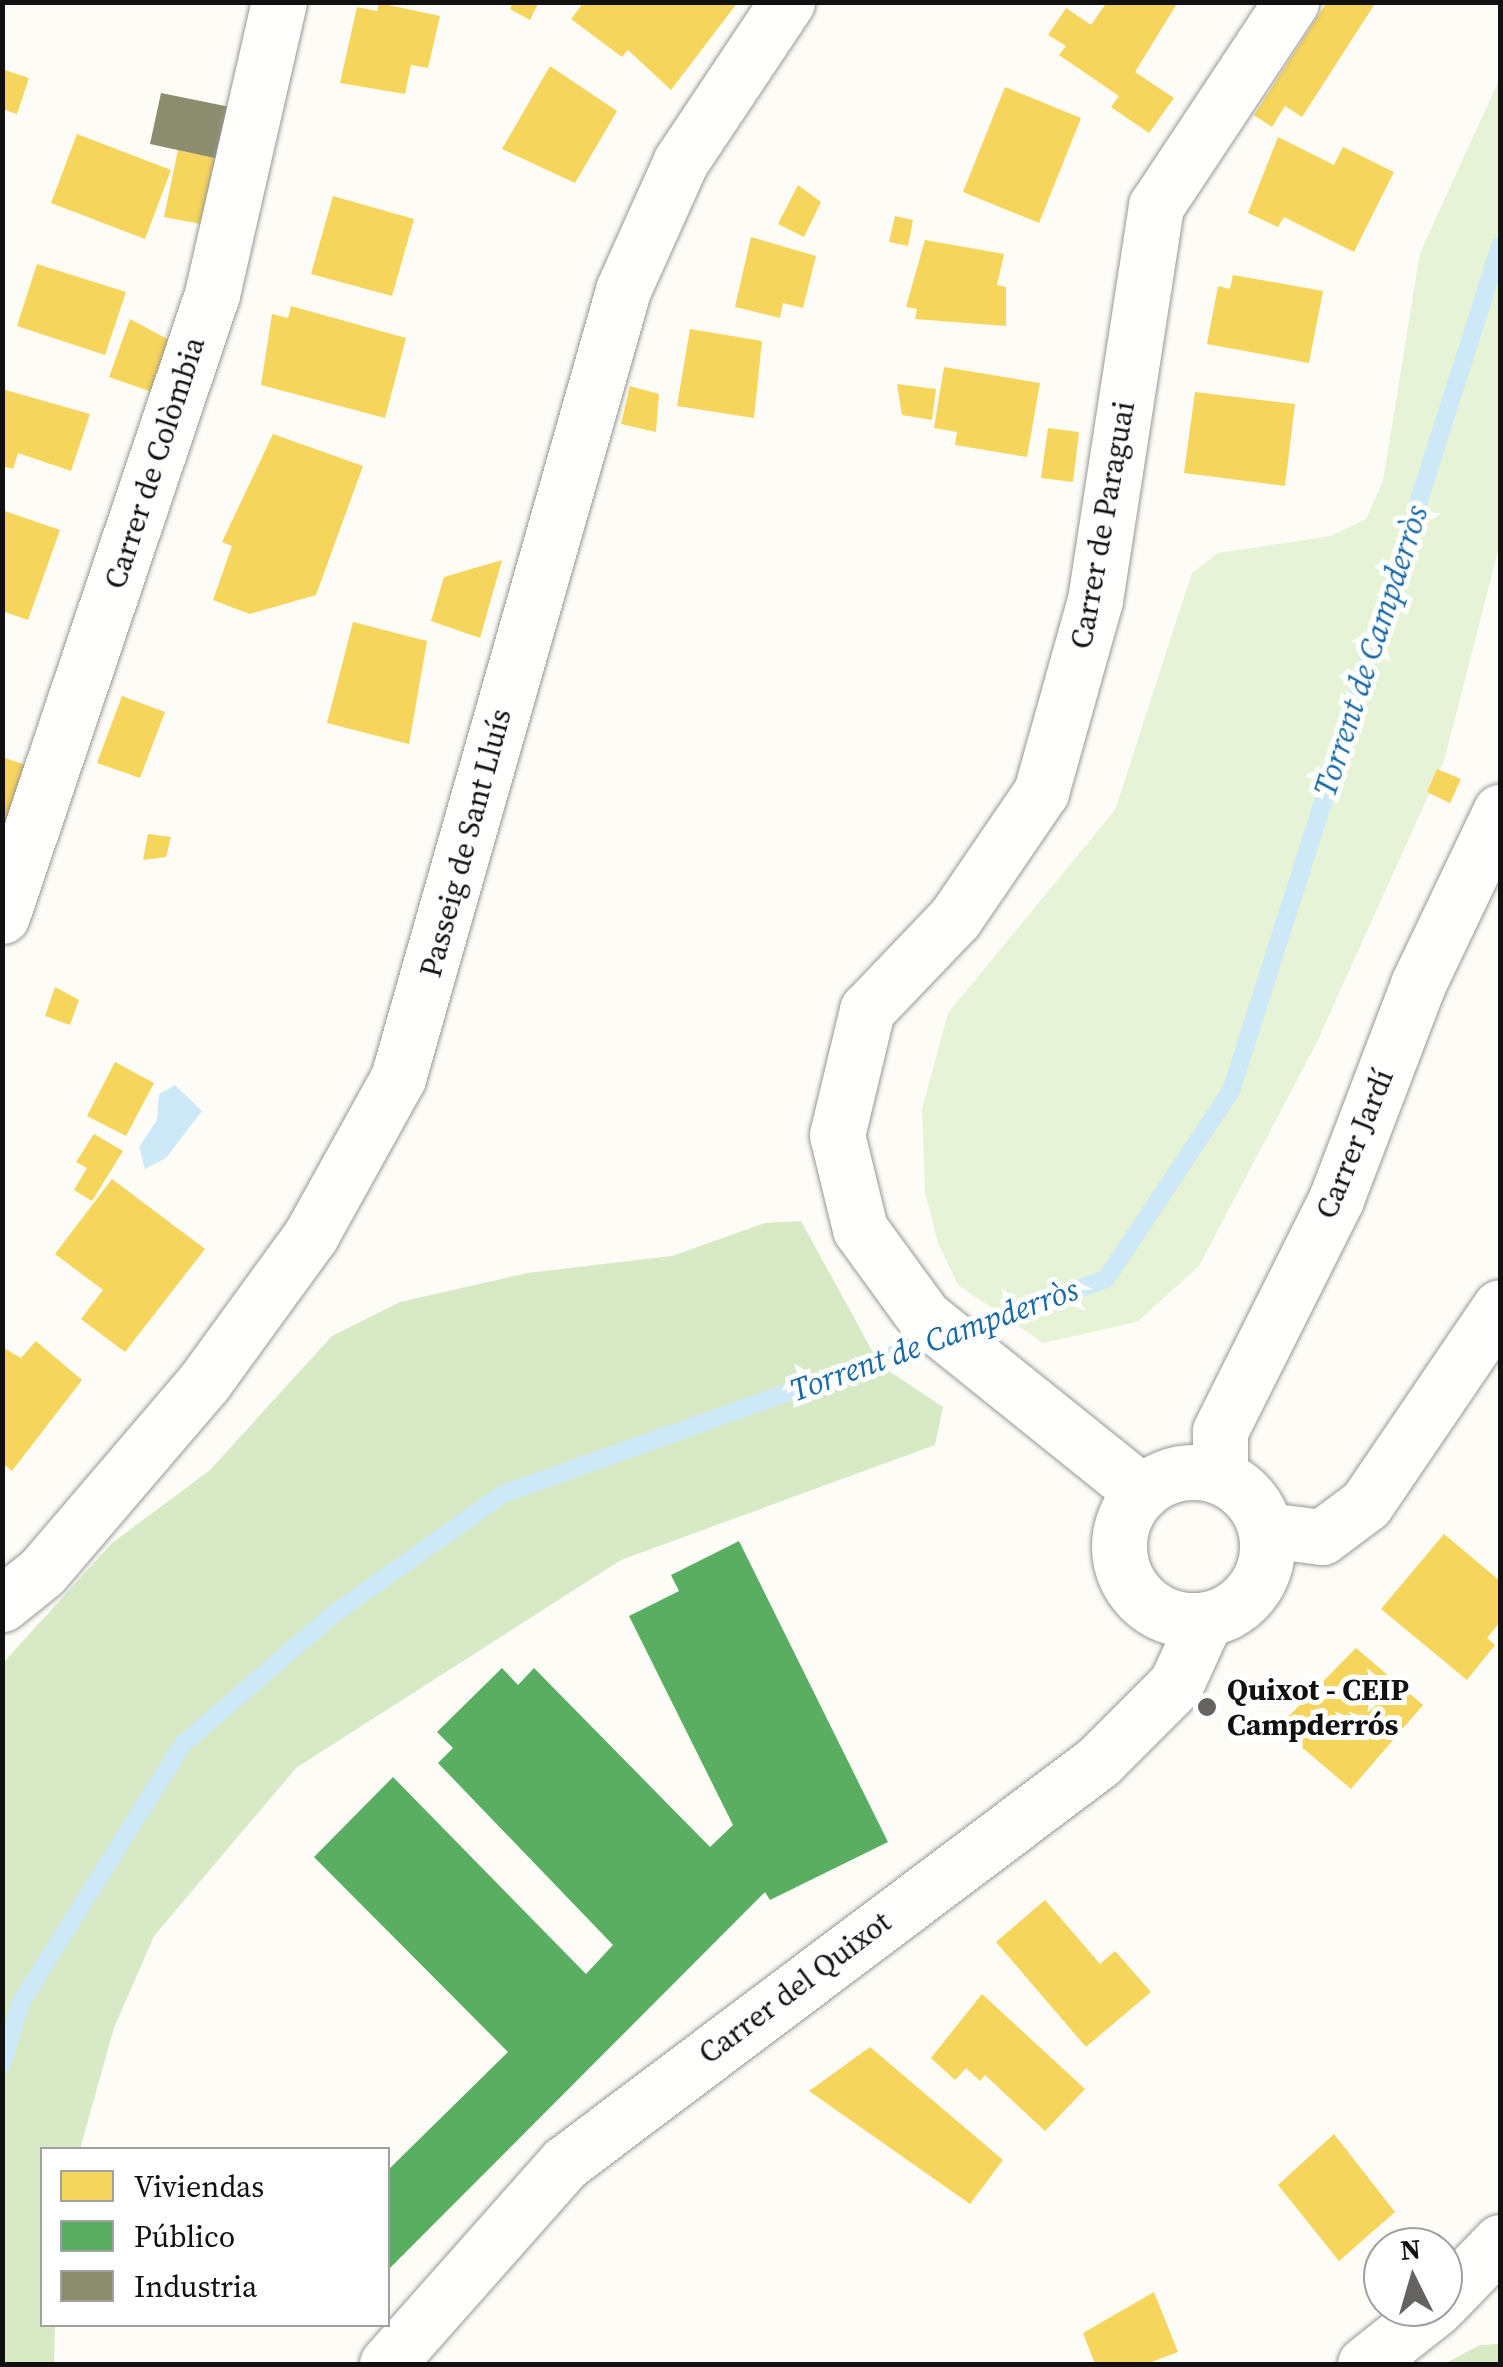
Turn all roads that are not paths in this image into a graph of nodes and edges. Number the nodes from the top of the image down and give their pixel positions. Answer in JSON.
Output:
{"nodes":[{"id":1,"x":279,"y":2,"type":"edge"},
{"id":2,"x":787,"y":2,"type":"edge"},
{"id":3,"x":1291,"y":2,"type":"edge"},
{"id":4,"x":1500,"y":812,"type":"edge"},
{"id":5,"x":2,"y":916,"type":"edge"},
{"id":6,"x":1500,"y":1307,"type":"edge"},
{"id":7,"x":1220,"y":1476,"type":"junction"},
{"id":8,"x":1142,"y":1492,"type":"junction"},
{"id":9,"x":1267,"y":1530,"type":"junction"},
{"id":10,"x":2,"y":1604,"type":"edge"},
{"id":11,"x":1205,"y":1621,"type":"junction"},
{"id":12,"x":1500,"y":2242,"type":"edge"},
{"id":13,"x":1463,"y":2280,"type":"edge"},
{"id":14,"x":1412,"y":2327,"type":"edge"},
{"id":15,"x":387,"y":2364,"type":"edge"},
{"id":16,"x":1365,"y":2364,"type":"edge"}],
"edges":[{"from":1,"to":5,"type":"street","name":"Carrer de Colòmbia"},
{"from":2,"to":10,"type":"street","name":"Passeig de Sant Lluís"},
{"from":3,"to":8,"type":"street","name":"Carrer de Paraguai"},
{"from":4,"to":7,"type":"street","name":"Carrer Jardí"},
{"from":6,"to":9,"type":"street"},
{"from":7,"to":8,"type":"street"},
{"from":7,"to":9,"type":"street"},
{"from":8,"to":11,"type":"street"},
{"from":9,"to":11,"type":"street"},
{"from":11,"to":15,"type":"street","name":"Carrer del Quixot"},
{"from":12,"to":13,"type":"street"},
{"from":14,"to":16,"type":"street"}]}
